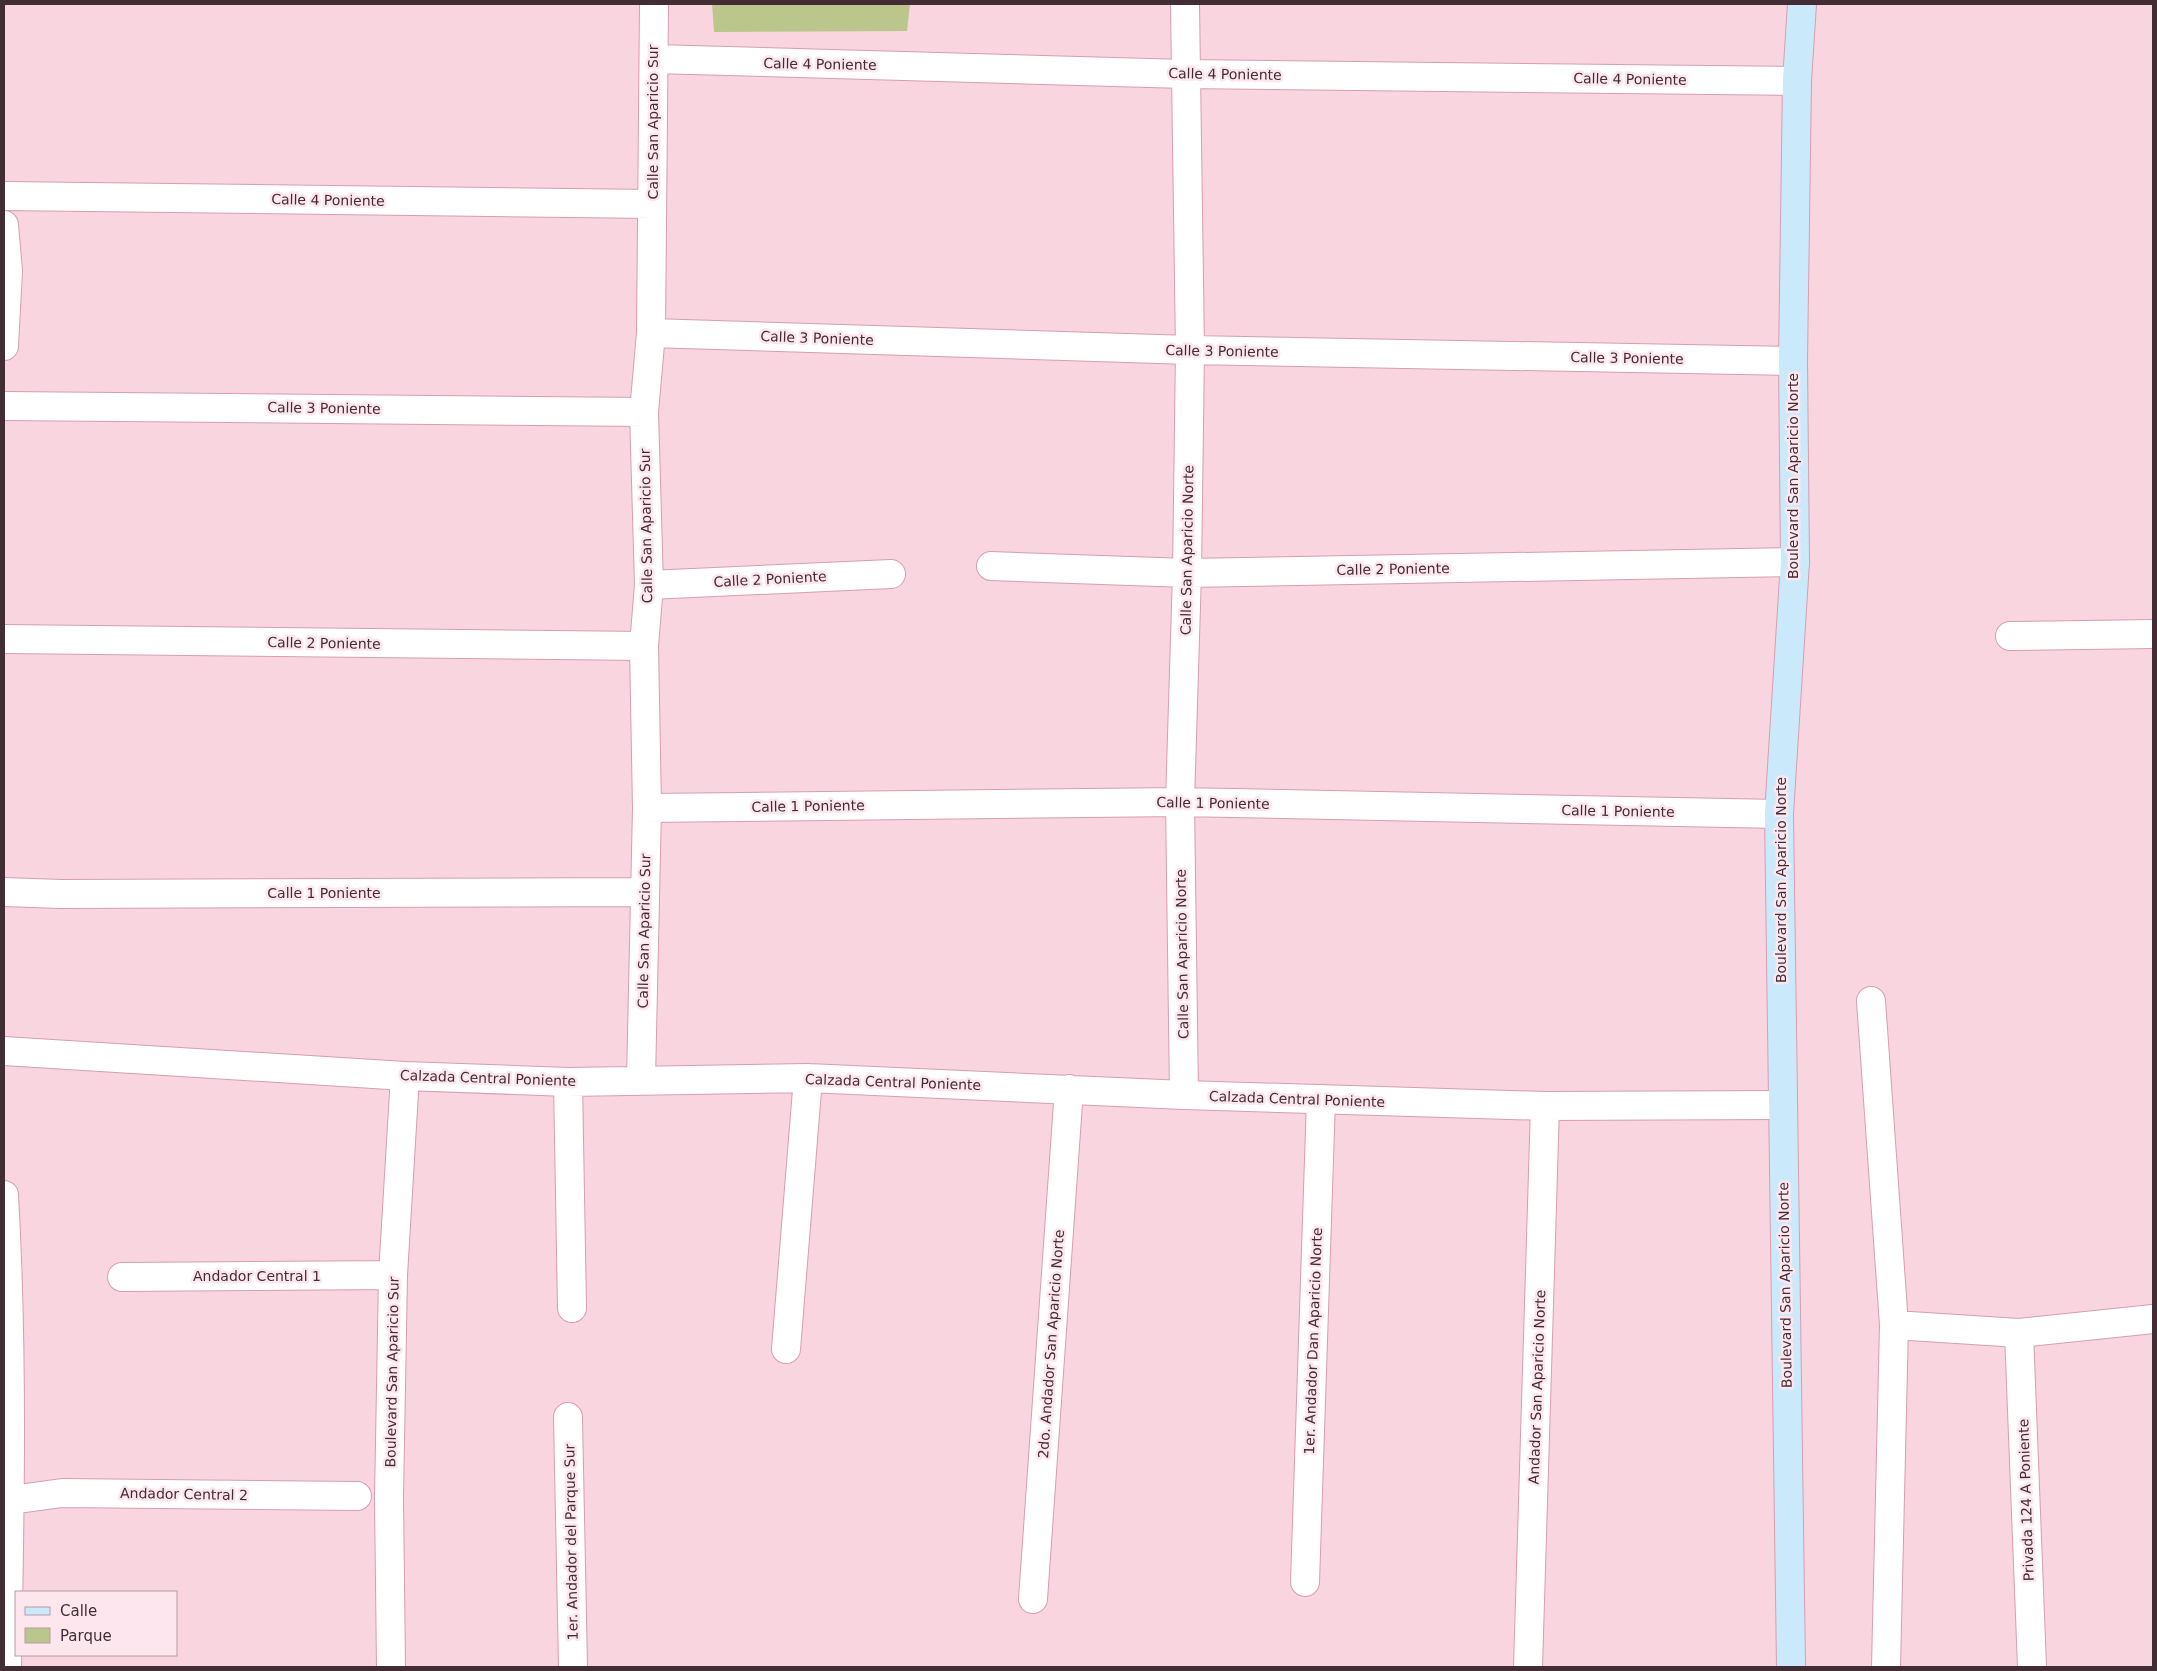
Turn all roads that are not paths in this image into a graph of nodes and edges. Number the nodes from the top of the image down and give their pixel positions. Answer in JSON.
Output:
{"nodes":[{"id":1,"x":654,"y":4,"type":"edge"},
{"id":2,"x":1185,"y":4,"type":"edge"},
{"id":3,"x":1802,"y":4,"type":"edge"},
{"id":4,"x":654,"y":59,"type":"junction"},
{"id":5,"x":1185,"y":74,"type":"junction"},
{"id":6,"x":1797,"y":81,"type":"junction"},
{"id":7,"x":4,"y":196,"type":"edge"},
{"id":8,"x":652,"y":204,"type":"junction"},
{"id":9,"x":4,"y":225,"type":"edge"},
{"id":10,"x":6,"y":271,"type":"edge"},
{"id":11,"x":651,"y":333,"type":"junction"},
{"id":12,"x":4,"y":346,"type":"edge"},
{"id":13,"x":1190,"y":350,"type":"junction"},
{"id":14,"x":1793,"y":361,"type":"junction"},
{"id":15,"x":4,"y":406,"type":"edge"},
{"id":16,"x":644,"y":412,"type":"junction"},
{"id":17,"x":1795,"y":562,"type":"junction"},
{"id":18,"x":991,"y":566,"type":"dead end"},
{"id":19,"x":1187,"y":573,"type":"junction"},
{"id":20,"x":891,"y":574,"type":"dead end"},
{"id":21,"x":648,"y":585,"type":"junction"},
{"id":22,"x":2153,"y":634,"type":"edge"},
{"id":23,"x":2010,"y":636,"type":"dead end"},
{"id":24,"x":4,"y":639,"type":"edge"},
{"id":25,"x":644,"y":646,"type":"junction"},
{"id":26,"x":1180,"y":802,"type":"junction"},
{"id":27,"x":647,"y":808,"type":"junction"},
{"id":28,"x":1779,"y":814,"type":"junction"},
{"id":29,"x":4,"y":892,"type":"edge"},
{"id":30,"x":645,"y":892,"type":"junction"},
{"id":31,"x":1871,"y":1002,"type":"dead end"},
{"id":32,"x":4,"y":1051,"type":"edge"},
{"id":33,"x":405,"y":1076,"type":"junction"},
{"id":34,"x":808,"y":1078,"type":"junction"},
{"id":35,"x":641,"y":1079,"type":"junction"},
{"id":36,"x":568,"y":1082,"type":"junction"},
{"id":37,"x":1069,"y":1089,"type":"junction"},
{"id":38,"x":1184,"y":1095,"type":"junction"},
{"id":39,"x":1321,"y":1099,"type":"junction"},
{"id":40,"x":1782,"y":1105,"type":"junction"},
{"id":41,"x":1545,"y":1106,"type":"junction"},
{"id":42,"x":4,"y":1194,"type":"edge"},
{"id":43,"x":393,"y":1275,"type":"junction"},
{"id":44,"x":122,"y":1278,"type":"dead end"},
{"id":45,"x":572,"y":1308,"type":"dead end"},
{"id":46,"x":2153,"y":1319,"type":"edge"},
{"id":47,"x":1894,"y":1325,"type":"junction"},
{"id":48,"x":2019,"y":1333,"type":"junction"},
{"id":49,"x":786,"y":1349,"type":"dead end"},
{"id":50,"x":7,"y":1370,"type":"edge"},
{"id":51,"x":568,"y":1417,"type":"dead end"},
{"id":52,"x":357,"y":1496,"type":"dead end"},
{"id":53,"x":11,"y":1500,"type":"junction"},
{"id":54,"x":1305,"y":1582,"type":"dead end"},
{"id":55,"x":1033,"y":1599,"type":"dead end"},
{"id":56,"x":7,"y":1667,"type":"edge"},
{"id":57,"x":391,"y":1667,"type":"edge"},
{"id":58,"x":573,"y":1667,"type":"edge"},
{"id":59,"x":1528,"y":1667,"type":"edge"},
{"id":60,"x":1790,"y":1667,"type":"edge"},
{"id":61,"x":1886,"y":1667,"type":"edge"},
{"id":62,"x":2032,"y":1667,"type":"edge"}],
"edges":[{"from":1,"to":4,"type":"street","name":"Calle San Aparicio Sur"},
{"from":2,"to":5,"type":"street","name":"Calle San Aparicio Norte"},
{"from":3,"to":6,"type":"street","name":"Boulevard San Aparicio Norte"},
{"from":4,"to":5,"type":"street","name":"Calle 4 Poniente"},
{"from":4,"to":8,"type":"street","name":"Calle San Aparicio Sur"},
{"from":5,"to":6,"type":"street","name":"Calle 4 Poniente"},
{"from":5,"to":13,"type":"street","name":"Calle San Aparicio Norte"},
{"from":6,"to":14,"type":"street","name":"Boulevard San Aparicio Norte"},
{"from":7,"to":8,"type":"street","name":"Calle 4 Poniente"},
{"from":8,"to":11,"type":"street","name":"Calle San Aparicio Sur"},
{"from":9,"to":10,"type":"street"},
{"from":10,"to":12,"type":"street"},
{"from":11,"to":13,"type":"street","name":"Calle 3 Poniente"},
{"from":11,"to":16,"type":"street","name":"Calle San Aparicio Sur"},
{"from":13,"to":14,"type":"street","name":"Calle 3 Poniente"},
{"from":13,"to":19,"type":"street","name":"Calle San Aparicio Norte"},
{"from":14,"to":17,"type":"street","name":"Boulevard San Aparicio Norte"},
{"from":15,"to":16,"type":"street","name":"Calle 3 Poniente"},
{"from":16,"to":21,"type":"street","name":"Calle San Aparicio Sur"},
{"from":17,"to":19,"type":"street","name":"Calle 2 Poniente"},
{"from":17,"to":28,"type":"street","name":"Boulevard San Aparicio Norte"},
{"from":18,"to":19,"type":"street","name":"Calle 2 Poniente"},
{"from":19,"to":26,"type":"street","name":"Calle San Aparicio Norte"},
{"from":20,"to":21,"type":"street","name":"Calle 2 Poniente"},
{"from":21,"to":25,"type":"street","name":"Calle San Aparicio Sur"},
{"from":22,"to":23,"type":"street"},
{"from":24,"to":25,"type":"street","name":"Calle 2 Poniente"},
{"from":25,"to":27,"type":"street","name":"Calle San Aparicio Sur"},
{"from":26,"to":27,"type":"street","name":"Calle 1 Poniente"},
{"from":26,"to":28,"type":"street","name":"Calle 1 Poniente"},
{"from":26,"to":38,"type":"street","name":"Calle San Aparicio Norte"},
{"from":27,"to":30,"type":"street","name":"Calle San Aparicio Sur"},
{"from":28,"to":40,"type":"street","name":"Boulevard San Aparicio Norte"},
{"from":29,"to":30,"type":"street","name":"Calle 1 Poniente"},
{"from":30,"to":35,"type":"street","name":"Calle San Aparicio Sur"},
{"from":31,"to":47,"type":"street"},
{"from":32,"to":33,"type":"street","name":"Calzada Central Poniente"},
{"from":33,"to":36,"type":"street","name":"Calzada Central Poniente"},
{"from":33,"to":43,"type":"street","name":"Boulevard San Aparicio Sur"},
{"from":34,"to":35,"type":"street","name":"Calzada Central Poniente"},
{"from":34,"to":37,"type":"street","name":"Calzada Central Poniente"},
{"from":34,"to":49,"type":"street"},
{"from":35,"to":36,"type":"street","name":"Calzada Central Poniente"},
{"from":36,"to":45,"type":"street"},
{"from":37,"to":38,"type":"street","name":"Calzada Central Poniente"},
{"from":37,"to":55,"type":"street","name":"2do. Andador San Aparicio Norte"},
{"from":38,"to":39,"type":"street","name":"Calzada Central Poniente"},
{"from":39,"to":41,"type":"street","name":"Calzada Central Poniente"},
{"from":39,"to":54,"type":"street","name":"1er. Andador Dan Aparicio Norte"},
{"from":40,"to":41,"type":"street","name":"Calzada Central Poniente"},
{"from":40,"to":60,"type":"street","name":"Boulevard San Aparicio Norte"},
{"from":41,"to":59,"type":"street","name":"Andador San Aparicio Norte"},
{"from":42,"to":50,"type":"street"},
{"from":43,"to":44,"type":"street","name":"Andador Central 1"},
{"from":43,"to":57,"type":"street","name":"Boulevard San Aparicio Sur"},
{"from":46,"to":48,"type":"street"},
{"from":47,"to":48,"type":"street"},
{"from":47,"to":61,"type":"street"},
{"from":48,"to":62,"type":"street","name":"Privada 124 A Poniente"},
{"from":50,"to":53,"type":"street"},
{"from":51,"to":58,"type":"street","name":"1er. Andador del Parque Sur"},
{"from":52,"to":53,"type":"street","name":"Andador Central 2"},
{"from":53,"to":56,"type":"street"}]}
